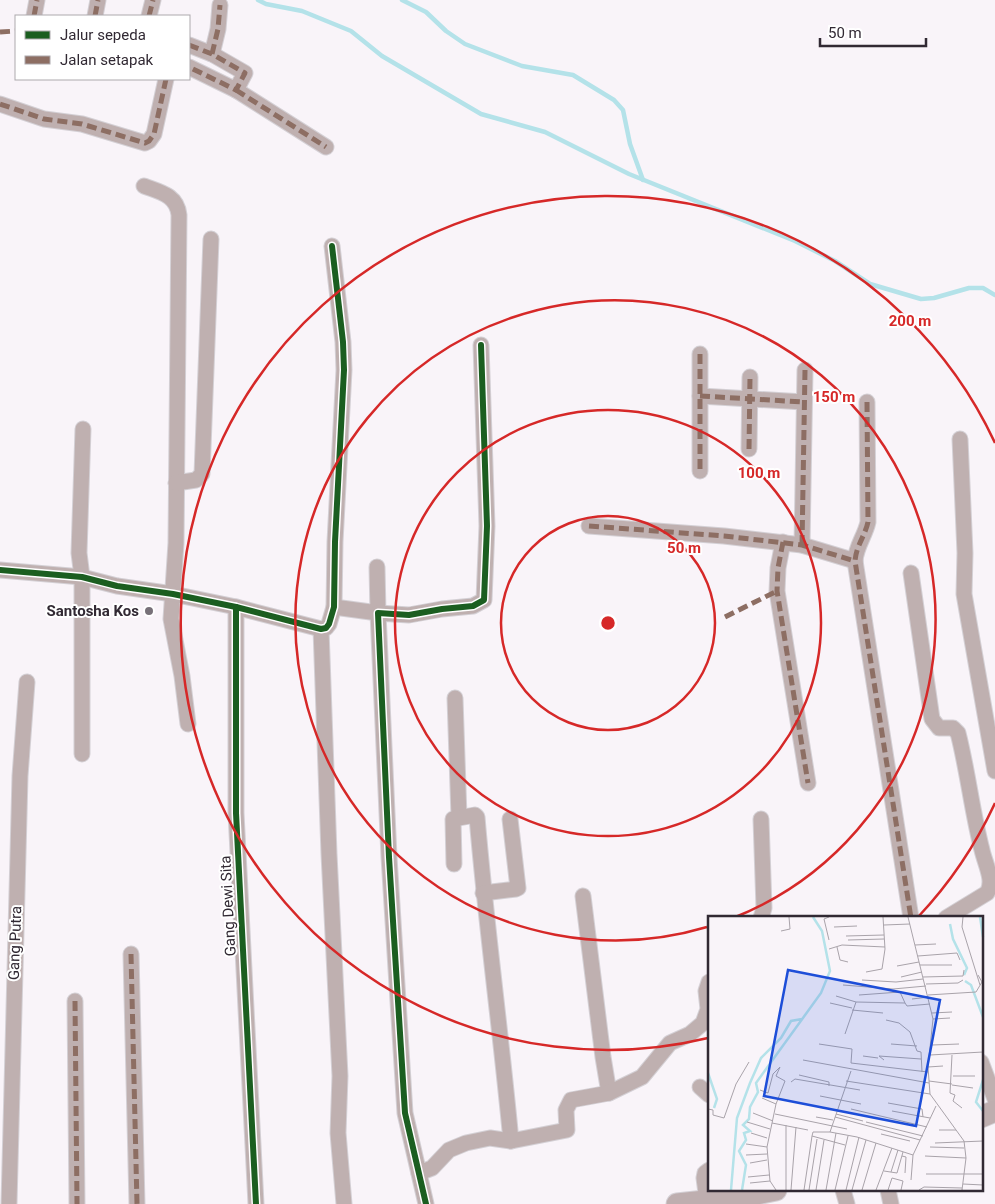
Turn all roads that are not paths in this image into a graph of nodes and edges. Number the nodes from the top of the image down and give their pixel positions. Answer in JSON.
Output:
{"nodes":[{"id":1,"x":37,"y":0,"type":"edge"},
{"id":2,"x":98,"y":0,"type":"edge"},
{"id":3,"x":153,"y":0,"type":"edge"},
{"id":4,"x":220,"y":5,"type":"dead end"},
{"id":5,"x":34,"y":15,"type":"edge"},
{"id":6,"x":95,"y":15,"type":"edge"},
{"id":7,"x":150,"y":15,"type":"edge"},
{"id":8,"x":190,"y":45,"type":"edge"},
{"id":9,"x":212,"y":54,"type":"junction"},
{"id":10,"x":190,"y":67,"type":"edge"},
{"id":11,"x":166,"y":80,"type":"edge"},
{"id":12,"x":236,"y":90,"type":"junction"},
{"id":13,"x":0,"y":104,"type":"edge"},
{"id":14,"x":326,"y":147,"type":"dead end"},
{"id":15,"x":144,"y":186,"type":"dead end"},
{"id":16,"x":211,"y":239,"type":"dead end"},
{"id":17,"x":332,"y":246,"type":"dead end"},
{"id":18,"x":482,"y":345,"type":"dead end"},
{"id":19,"x":700,"y":354,"type":"dead end"},
{"id":20,"x":805,"y":370,"type":"dead end"},
{"id":21,"x":750,"y":377,"type":"dead end"},
{"id":22,"x":700,"y":396,"type":"junction"},
{"id":23,"x":749,"y":399,"type":"junction"},
{"id":24,"x":804,"y":402,"type":"junction"},
{"id":25,"x":867,"y":402,"type":"dead end"},
{"id":26,"x":83,"y":429,"type":"dead end"},
{"id":27,"x":960,"y":439,"type":"dead end"},
{"id":28,"x":749,"y":449,"type":"dead end"},
{"id":29,"x":700,"y":470,"type":"dead end"},
{"id":30,"x":176,"y":483,"type":"junction"},
{"id":31,"x":589,"y":526,"type":"dead end"},
{"id":32,"x":783,"y":542,"type":"junction"},
{"id":33,"x":802,"y":544,"type":"junction"},
{"id":34,"x":855,"y":561,"type":"junction"},
{"id":35,"x":377,"y":567,"type":"dead end"},
{"id":36,"x":0,"y":570,"type":"edge"},
{"id":37,"x":911,"y":573,"type":"dead end"},
{"id":38,"x":82,"y":577,"type":"junction"},
{"id":39,"x":173,"y":594,"type":"junction"},
{"id":40,"x":236,"y":607,"type":"junction"},
{"id":41,"x":334,"y":607,"type":"junction"},
{"id":42,"x":378,"y":613,"type":"junction"},
{"id":43,"x":321,"y":629,"type":"junction"},
{"id":44,"x":27,"y":682,"type":"dead end"},
{"id":45,"x":455,"y":698,"type":"dead end"},
{"id":46,"x":188,"y":724,"type":"dead end"},
{"id":47,"x":82,"y":754,"type":"dead end"},
{"id":48,"x":995,"y":771,"type":"edge"},
{"id":49,"x":808,"y":783,"type":"dead end"},
{"id":50,"x":459,"y":817,"type":"junction"},
{"id":51,"x":510,"y":819,"type":"dead end"},
{"id":52,"x":761,"y":819,"type":"dead end"},
{"id":53,"x":454,"y":864,"type":"dead end"},
{"id":54,"x":483,"y":893,"type":"junction"},
{"id":55,"x":583,"y":896,"type":"dead end"},
{"id":56,"x":762,"y":916,"type":"edge"},
{"id":57,"x":911,"y":916,"type":"edge"},
{"id":58,"x":949,"y":916,"type":"edge"},
{"id":59,"x":131,"y":954,"type":"dead end"},
{"id":60,"x":708,"y":985,"type":"edge"},
{"id":61,"x":75,"y":1001,"type":"dead end"},
{"id":62,"x":708,"y":1008,"type":"edge"},
{"id":63,"x":708,"y":1008,"type":"edge"},
{"id":64,"x":982,"y":1065,"type":"edge"},
{"id":65,"x":609,"y":1093,"type":"junction"},
{"id":66,"x":995,"y":1099,"type":"edge"},
{"id":67,"x":995,"y":1111,"type":"edge"},
{"id":68,"x":982,"y":1117,"type":"edge"},
{"id":69,"x":511,"y":1141,"type":"junction"},
{"id":70,"x":708,"y":1171,"type":"edge"},
{"id":71,"x":419,"y":1173,"type":"junction"},
{"id":72,"x":766,"y":1192,"type":"edge"},
{"id":73,"x":707,"y":1201,"type":"junction"},
{"id":74,"x":9,"y":1204,"type":"edge"},
{"id":75,"x":77,"y":1204,"type":"edge"},
{"id":76,"x":137,"y":1204,"type":"edge"},
{"id":77,"x":256,"y":1204,"type":"edge"},
{"id":78,"x":344,"y":1204,"type":"edge"},
{"id":79,"x":426,"y":1204,"type":"edge"},
{"id":80,"x":677,"y":1204,"type":"edge"}],
"edges":[{"from":1,"to":5,"type":"street"},
{"from":2,"to":6,"type":"street"},
{"from":3,"to":7,"type":"street"},
{"from":4,"to":9,"type":"street"},
{"from":8,"to":9,"type":"street"},
{"from":9,"to":12,"type":"street"},
{"from":10,"to":12,"type":"street"},
{"from":11,"to":13,"type":"street"},
{"from":12,"to":14,"type":"street"},
{"from":15,"to":30,"type":"street"},
{"from":16,"to":30,"type":"street"},
{"from":17,"to":41,"type":"street"},
{"from":18,"to":42,"type":"street"},
{"from":19,"to":22,"type":"street"},
{"from":20,"to":24,"type":"street"},
{"from":21,"to":23,"type":"street"},
{"from":22,"to":23,"type":"street"},
{"from":22,"to":29,"type":"street"},
{"from":23,"to":24,"type":"street"},
{"from":23,"to":28,"type":"street"},
{"from":24,"to":33,"type":"street"},
{"from":25,"to":34,"type":"street"},
{"from":26,"to":38,"type":"street"},
{"from":27,"to":48,"type":"street"},
{"from":30,"to":39,"type":"street"},
{"from":31,"to":32,"type":"street"},
{"from":32,"to":33,"type":"street"},
{"from":32,"to":49,"type":"street"},
{"from":33,"to":34,"type":"street"},
{"from":34,"to":57,"type":"street"},
{"from":35,"to":42,"type":"street"},
{"from":36,"to":38,"type":"street"},
{"from":37,"to":58,"type":"street"},
{"from":38,"to":39,"type":"street"},
{"from":38,"to":47,"type":"street"},
{"from":39,"to":40,"type":"street"},
{"from":39,"to":46,"type":"street"},
{"from":40,"to":43,"type":"street"},
{"from":40,"to":77,"type":"street","name":"Gang Dewi Sita"},
{"from":41,"to":42,"type":"street"},
{"from":41,"to":43,"type":"street"},
{"from":42,"to":71,"type":"street"},
{"from":43,"to":78,"type":"street"},
{"from":44,"to":74,"type":"street","name":"Gang Putra"},
{"from":45,"to":50,"type":"street"},
{"from":50,"to":53,"type":"street"},
{"from":50,"to":54,"type":"street"},
{"from":51,"to":54,"type":"street"},
{"from":52,"to":56,"type":"street"},
{"from":54,"to":69,"type":"street"},
{"from":55,"to":65,"type":"street"},
{"from":59,"to":76,"type":"street"},
{"from":60,"to":62,"type":"street"},
{"from":61,"to":75,"type":"street"},
{"from":63,"to":65,"type":"street"},
{"from":64,"to":66,"type":"street"},
{"from":65,"to":69,"type":"street"},
{"from":67,"to":68,"type":"main road"},
{"from":69,"to":71,"type":"street"},
{"from":70,"to":73,"type":"street"},
{"from":71,"to":79,"type":"street"},
{"from":72,"to":73,"type":"main road"},
{"from":73,"to":80,"type":"main road"}]}
